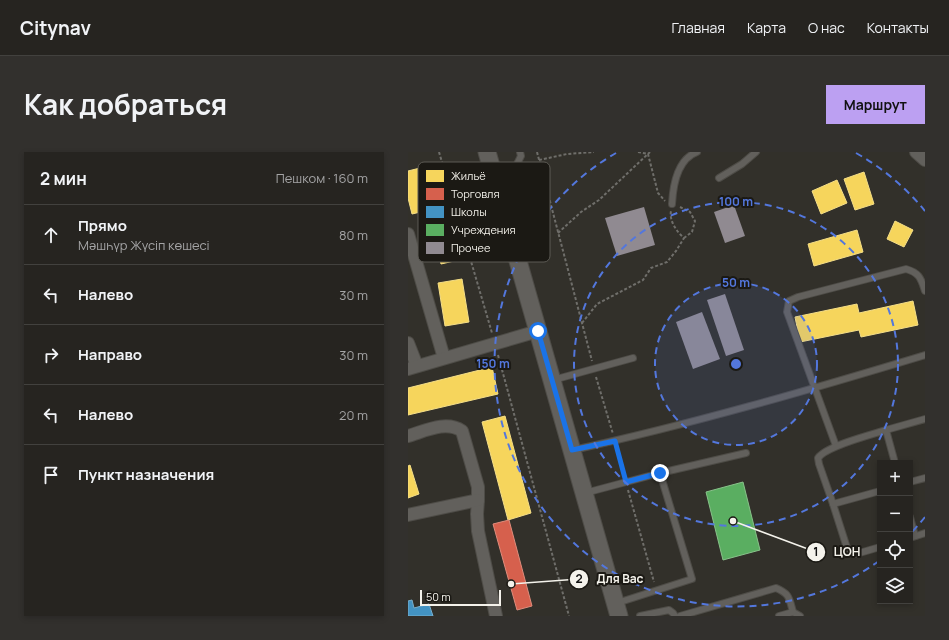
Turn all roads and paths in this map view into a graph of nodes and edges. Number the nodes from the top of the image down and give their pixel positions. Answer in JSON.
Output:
{"nodes":[{"id":1,"x":439,"y":152,"type":"edge"},
{"id":2,"x":487,"y":152,"type":"edge"},
{"id":3,"x":520,"y":152,"type":"edge"},
{"id":4,"x":537,"y":152,"type":"edge"},
{"id":5,"x":594,"y":152,"type":"edge"},
{"id":6,"x":638,"y":152,"type":"edge"},
{"id":7,"x":650,"y":152,"type":"edge"},
{"id":8,"x":698,"y":152,"type":"edge"},
{"id":9,"x":756,"y":152,"type":"edge"},
{"id":10,"x":916,"y":152,"type":"edge"},
{"id":11,"x":648,"y":154,"type":"junction"},
{"id":12,"x":539,"y":160,"type":"joint"},
{"id":13,"x":925,"y":160,"type":"edge"},
{"id":14,"x":442,"y":162,"type":"edge"},
{"id":15,"x":490,"y":162,"type":"edge"},
{"id":16,"x":518,"y":162,"type":"edge"},
{"id":17,"x":719,"y":178,"type":"dead end"},
{"id":18,"x":550,"y":202,"type":"edge"},
{"id":19,"x":672,"y":204,"type":"junction"},
{"id":20,"x":558,"y":233,"type":"junction"},
{"id":21,"x":408,"y":234,"type":"edge"},
{"id":22,"x":684,"y":238,"type":"junction"},
{"id":23,"x":471,"y":262,"type":"edge"},
{"id":24,"x":518,"y":262,"type":"edge"},
{"id":25,"x":925,"y":291,"type":"edge"},
{"id":26,"x":582,"y":323,"type":"junction"},
{"id":27,"x":538,"y":331,"type":"junction"},
{"id":28,"x":408,"y":343,"type":"edge"},
{"id":29,"x":494,"y":343,"type":"junction"},
{"id":30,"x":925,"y":355,"type":"edge"},
{"id":31,"x":444,"y":358,"type":"junction"},
{"id":32,"x":632,"y":358,"type":"dead end"},
{"id":33,"x":412,"y":367,"type":"edge"},
{"id":34,"x":594,"y":368,"type":"junction"},
{"id":35,"x":552,"y":381,"type":"junction"},
{"id":36,"x":815,"y":388,"type":"junction"},
{"id":37,"x":925,"y":419,"type":"edge"},
{"id":38,"x":886,"y":430,"type":"junction"},
{"id":39,"x":408,"y":436,"type":"edge"},
{"id":40,"x":615,"y":441,"type":"junction"},
{"id":41,"x":836,"y":446,"type":"junction"},
{"id":42,"x":572,"y":450,"type":"junction"},
{"id":43,"x":746,"y":453,"type":"dead end"},
{"id":44,"x":894,"y":460,"type":"edge"},
{"id":45,"x":660,"y":473,"type":"junction"},
{"id":46,"x":925,"y":478,"type":"edge"},
{"id":47,"x":913,"y":481,"type":"edge"},
{"id":48,"x":626,"y":482,"type":"junction"},
{"id":49,"x":877,"y":492,"type":"edge"},
{"id":50,"x":584,"y":493,"type":"junction"},
{"id":51,"x":478,"y":500,"type":"junction"},
{"id":52,"x":833,"y":504,"type":"junction"},
{"id":53,"x":408,"y":515,"type":"edge"},
{"id":54,"x":925,"y":534,"type":"edge"},
{"id":55,"x":913,"y":537,"type":"edge"},
{"id":56,"x":877,"y":548,"type":"edge"},
{"id":57,"x":657,"y":590,"type":"junction"},
{"id":58,"x":617,"y":610,"type":"edge"},
{"id":59,"x":793,"y":612,"type":"junction"},
{"id":60,"x":496,"y":616,"type":"edge"},
{"id":61,"x":569,"y":616,"type":"edge"},
{"id":62,"x":640,"y":616,"type":"edge"},
{"id":63,"x":675,"y":616,"type":"edge"},
{"id":64,"x":680,"y":616,"type":"edge"},
{"id":65,"x":779,"y":616,"type":"edge"},
{"id":66,"x":800,"y":616,"type":"edge"}],
"edges":[{"from":1,"to":14,"type":"path"},
{"from":2,"to":15,"type":"main road"},
{"from":3,"to":16,"type":"lane"},
{"from":4,"to":12,"type":"path"},
{"from":5,"to":12,"type":"path"},
{"from":6,"to":11,"type":"path"},
{"from":7,"to":11,"type":"path"},
{"from":8,"to":19,"type":"lane"},
{"from":9,"to":17,"type":"lane"},
{"from":10,"to":13,"type":"street"},
{"from":11,"to":19,"type":"path"},
{"from":11,"to":20,"type":"path"},
{"from":18,"to":20,"type":"path"},
{"from":19,"to":22,"type":"path"},
{"from":19,"to":22,"type":"path"},
{"from":20,"to":26,"type":"path"},
{"from":21,"to":31,"type":"street"},
{"from":22,"to":26,"type":"path"},
{"from":23,"to":29,"type":"path"},
{"from":24,"to":27,"type":"main road"},
{"from":25,"to":36,"type":"lane"},
{"from":26,"to":34,"type":"path"},
{"from":27,"to":29,"type":"street"},
{"from":27,"to":35,"type":"main road"},
{"from":28,"to":33,"type":"street"},
{"from":29,"to":31,"type":"street"},
{"from":29,"to":61,"type":"path"},
{"from":30,"to":36,"type":"lane"},
{"from":31,"to":33,"type":"street"},
{"from":32,"to":34,"type":"lane"},
{"from":34,"to":35,"type":"lane"},
{"from":34,"to":40,"type":"path"},
{"from":35,"to":42,"type":"main road"},
{"from":36,"to":40,"type":"lane"},
{"from":36,"to":41,"type":"lane"},
{"from":37,"to":38,"type":"lane"},
{"from":38,"to":41,"type":"lane"},
{"from":38,"to":44,"type":"lane"},
{"from":39,"to":51,"type":"street"},
{"from":40,"to":42,"type":"lane"},
{"from":40,"to":48,"type":"path"},
{"from":41,"to":52,"type":"lane"},
{"from":42,"to":50,"type":"main road"},
{"from":43,"to":45,"type":"lane"},
{"from":45,"to":48,"type":"lane"},
{"from":45,"to":57,"type":"lane"},
{"from":46,"to":47,"type":"lane"},
{"from":48,"to":50,"type":"lane"},
{"from":48,"to":57,"type":"path"},
{"from":49,"to":52,"type":"lane"},
{"from":50,"to":58,"type":"main road"},
{"from":51,"to":53,"type":"street"},
{"from":51,"to":60,"type":"street"},
{"from":52,"to":56,"type":"lane"},
{"from":54,"to":55,"type":"lane"},
{"from":57,"to":58,"type":"lane"},
{"from":59,"to":64,"type":"lane"},
{"from":59,"to":65,"type":"lane"},
{"from":59,"to":66,"type":"lane"},
{"from":62,"to":63,"type":"lane"}]}
